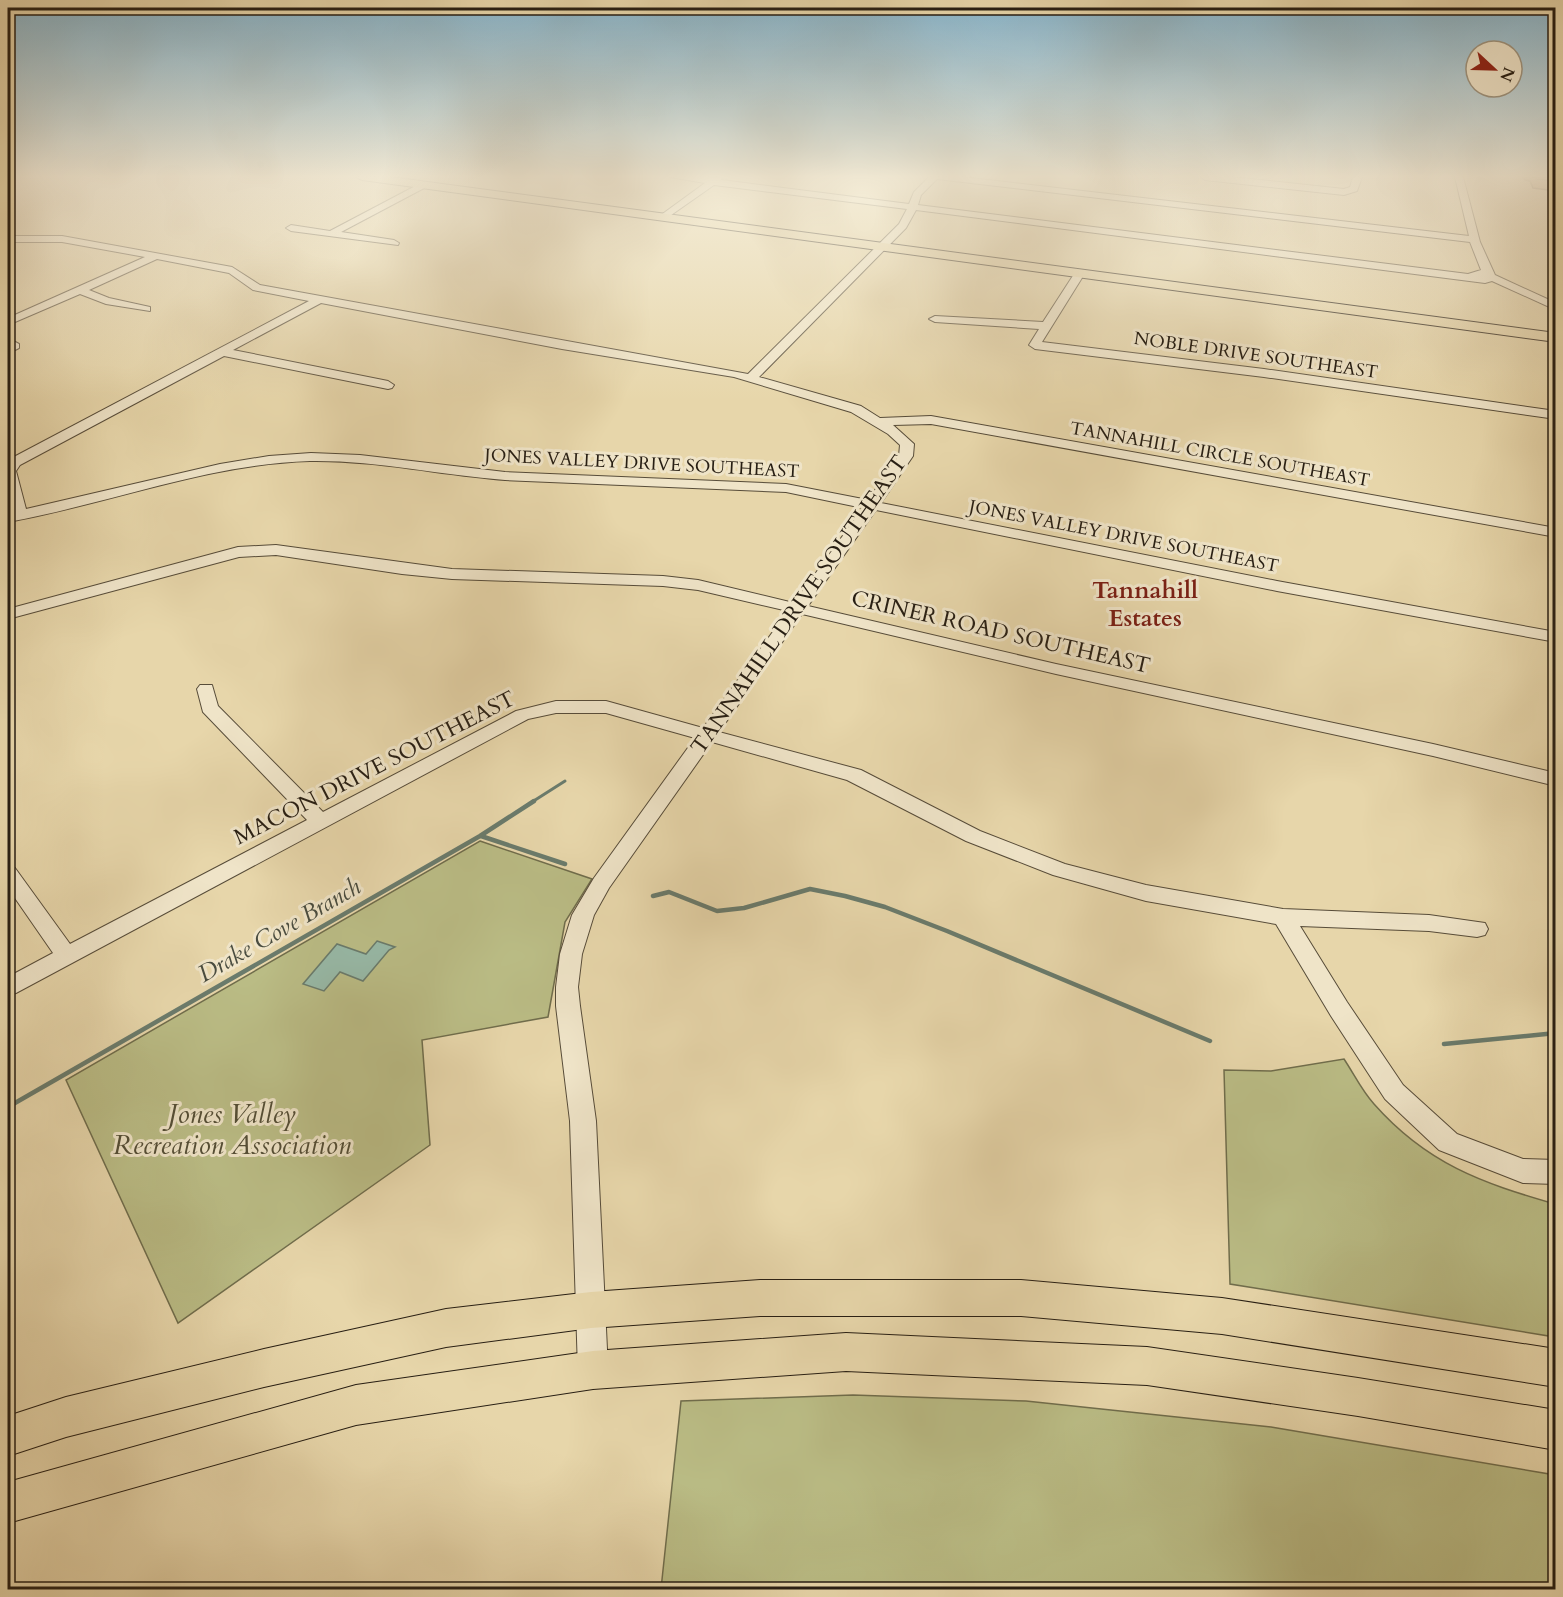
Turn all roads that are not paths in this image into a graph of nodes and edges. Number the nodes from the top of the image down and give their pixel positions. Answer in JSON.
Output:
{"nodes":[{"id":1,"x":131,"y":252,"type":"edge"},
{"id":2,"x":878,"y":252,"type":"edge"},
{"id":3,"x":917,"y":252,"type":"edge"},
{"id":4,"x":1268,"y":252,"type":"edge"},
{"id":5,"x":1478,"y":252,"type":"edge"},
{"id":6,"x":156,"y":256,"type":"junction"},
{"id":7,"x":1080,"y":273,"type":"junction"},
{"id":8,"x":1483,"y":275,"type":"junction"},
{"id":9,"x":79,"y":290,"type":"junction"},
{"id":10,"x":321,"y":300,"type":"junction"},
{"id":11,"x":1556,"y":307,"type":"edge"},
{"id":12,"x":146,"y":309,"type":"dead end"},
{"id":13,"x":935,"y":319,"type":"dead end"},
{"id":14,"x":8,"y":322,"type":"edge"},
{"id":15,"x":1046,"y":326,"type":"junction"},
{"id":16,"x":1556,"y":338,"type":"edge"},
{"id":17,"x":224,"y":352,"type":"junction"},
{"id":18,"x":750,"y":379,"type":"junction"},
{"id":19,"x":388,"y":385,"type":"dead end"},
{"id":20,"x":1556,"y":415,"type":"edge"},
{"id":21,"x":878,"y":422,"type":"junction"},
{"id":22,"x":872,"y":506,"type":"junction"},
{"id":23,"x":14,"y":516,"type":"edge"},
{"id":24,"x":1556,"y":532,"type":"edge"},
{"id":25,"x":800,"y":608,"type":"junction"},
{"id":26,"x":8,"y":614,"type":"edge"},
{"id":27,"x":1556,"y":637,"type":"edge"},
{"id":28,"x":206,"y":689,"type":"dead end"},
{"id":29,"x":709,"y":734,"type":"junction"},
{"id":30,"x":1556,"y":780,"type":"edge"},
{"id":31,"x":320,"y":821,"type":"junction"},
{"id":32,"x":8,"y":873,"type":"edge"},
{"id":33,"x":1283,"y":917,"type":"junction"},
{"id":34,"x":1477,"y":929,"type":"dead end"},
{"id":35,"x":67,"y":956,"type":"junction"},
{"id":36,"x":8,"y":987,"type":"edge"},
{"id":37,"x":1556,"y":1172,"type":"edge"},
{"id":38,"x":591,"y":1310,"type":"junction"},
{"id":39,"x":1556,"y":1368,"type":"edge"},
{"id":40,"x":593,"y":1370,"type":"junction"},
{"id":41,"x":1556,"y":1430,"type":"edge"},
{"id":42,"x":8,"y":1436,"type":"edge"},
{"id":43,"x":8,"y":1503,"type":"edge"}],
"edges":[{"from":1,"to":6,"type":"street","name":"TANNAHILL DRIVE SOUTHEAST"},
{"from":2,"to":18,"type":"street"},
{"from":3,"to":7,"type":"main road"},
{"from":4,"to":8,"type":"street"},
{"from":5,"to":8,"type":"street"},
{"from":6,"to":9,"type":"street"},
{"from":6,"to":10,"type":"street","name":"TANNAHILL DRIVE SOUTHEAST"},
{"from":7,"to":15,"type":"street","name":"NOBLE DRIVE SOUTHEAST"},
{"from":7,"to":16,"type":"main road"},
{"from":8,"to":11,"type":"street"},
{"from":9,"to":12,"type":"street"},
{"from":9,"to":14,"type":"street"},
{"from":10,"to":17,"type":"street"},
{"from":10,"to":18,"type":"street","name":"TANNAHILL DRIVE SOUTHEAST"},
{"from":13,"to":15,"type":"street"},
{"from":15,"to":20,"type":"street","name":"NOBLE DRIVE SOUTHEAST"},
{"from":17,"to":19,"type":"street"},
{"from":17,"to":23,"type":"street"},
{"from":18,"to":21,"type":"street","name":"TANNAHILL DRIVE SOUTHEAST"},
{"from":21,"to":22,"type":"street","name":"TANNAHILL DRIVE SOUTHEAST"},
{"from":21,"to":24,"type":"street","name":"TANNAHILL CIRCLE SOUTHEAST"},
{"from":22,"to":23,"type":"street","name":"JONES VALLEY DRIVE SOUTHEAST"},
{"from":22,"to":25,"type":"street","name":"TANNAHILL DRIVE SOUTHEAST"},
{"from":22,"to":27,"type":"street","name":"JONES VALLEY DRIVE SOUTHEAST"},
{"from":25,"to":26,"type":"street","name":"CRINER ROAD SOUTHEAST"},
{"from":25,"to":29,"type":"street","name":"TANNAHILL DRIVE SOUTHEAST"},
{"from":25,"to":30,"type":"street","name":"CRINER ROAD SOUTHEAST"},
{"from":28,"to":31,"type":"street"},
{"from":29,"to":31,"type":"street","name":"MACON DRIVE SOUTHEAST"},
{"from":29,"to":33,"type":"street","name":"MACON DRIVE SOUTHEAST"},
{"from":29,"to":38,"type":"street","name":"TANNAHILL DRIVE SOUTHEAST"},
{"from":31,"to":35,"type":"street","name":"MACON DRIVE SOUTHEAST"},
{"from":32,"to":35,"type":"street"},
{"from":33,"to":34,"type":"street","name":"MACON DRIVE SOUTHEAST"},
{"from":33,"to":37,"type":"street"},
{"from":35,"to":36,"type":"street","name":"MACON DRIVE SOUTHEAST"},
{"from":38,"to":39,"type":"main road"},
{"from":38,"to":40,"type":"street","name":"TANNAHILL DRIVE SOUTHEAST"},
{"from":38,"to":42,"type":"main road"},
{"from":40,"to":41,"type":"main road"},
{"from":40,"to":43,"type":"main road"}]}
